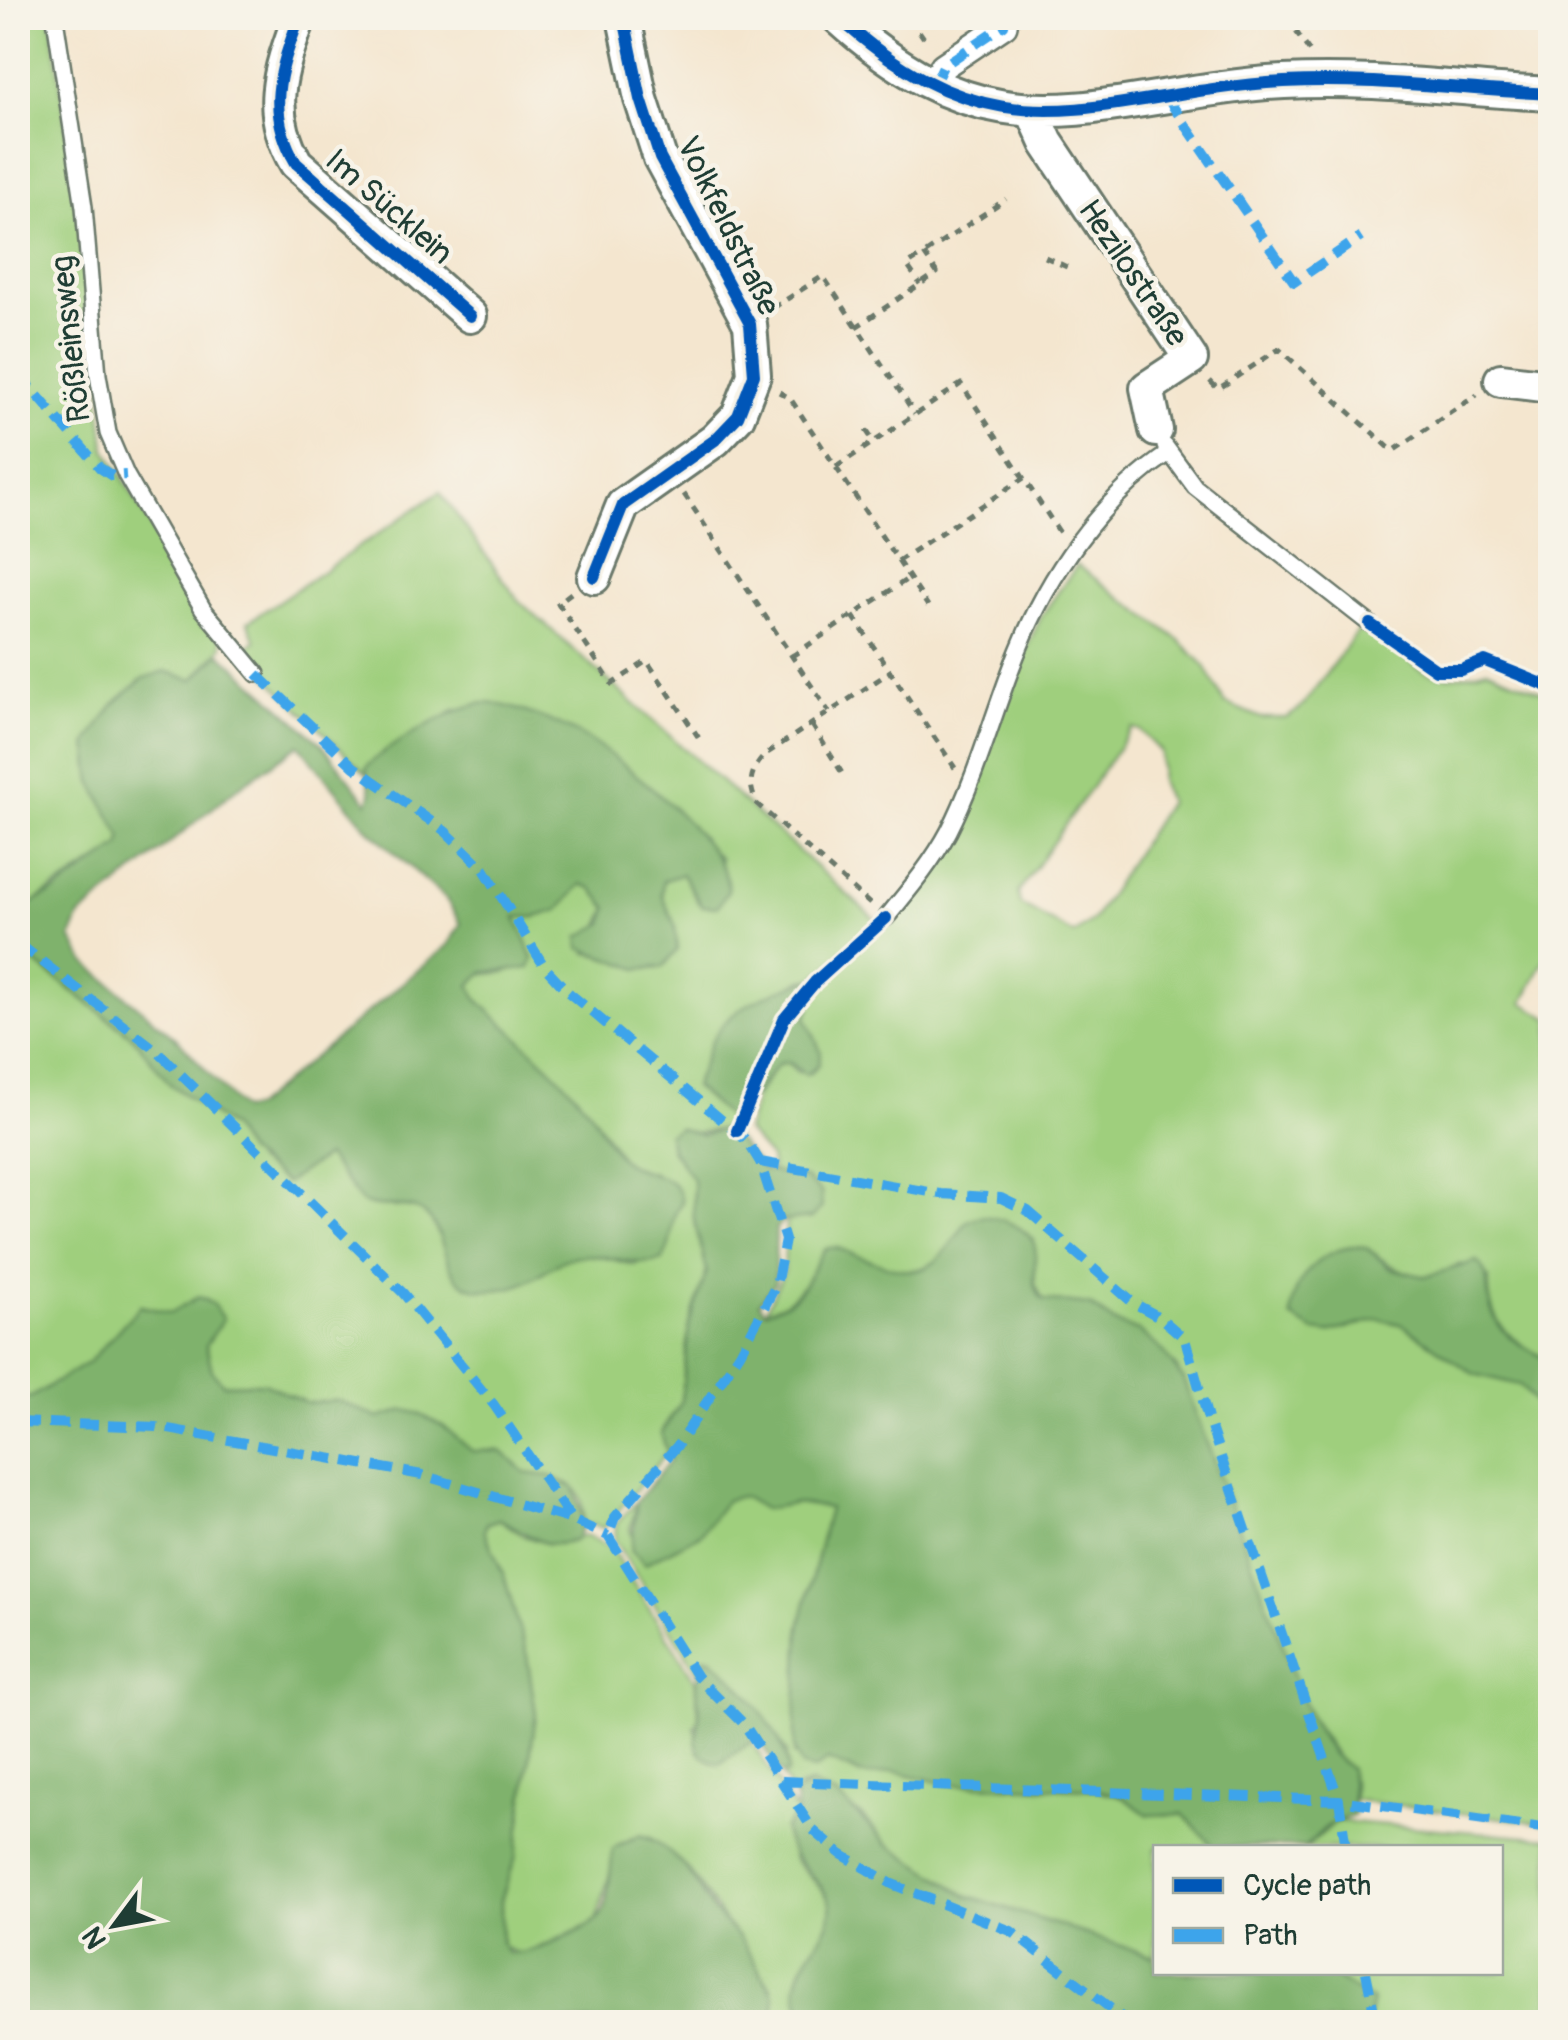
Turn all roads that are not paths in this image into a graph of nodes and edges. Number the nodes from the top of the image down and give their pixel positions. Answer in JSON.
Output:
{"nodes":[{"id":1,"x":55,"y":18,"type":"edge"},
{"id":2,"x":300,"y":18,"type":"edge"},
{"id":3,"x":624,"y":18,"type":"edge"},
{"id":4,"x":839,"y":18,"type":"edge"},
{"id":5,"x":1005,"y":18,"type":"edge"},
{"id":6,"x":934,"y":85,"type":"junction"},
{"id":7,"x":1550,"y":94,"type":"edge"},
{"id":8,"x":1033,"y":112,"type":"junction"},
{"id":9,"x":470,"y":316,"type":"dead end"},
{"id":10,"x":1501,"y":380,"type":"road end"},
{"id":11,"x":1550,"y":386,"type":"edge"},
{"id":12,"x":1162,"y":441,"type":"junction"},
{"id":13,"x":594,"y":577,"type":"dead end"},
{"id":14,"x":1370,"y":624,"type":"dead end"},
{"id":15,"x":257,"y":674,"type":"dead end"},
{"id":16,"x":886,"y":918,"type":"road end"}],
"edges":[{"from":1,"to":15,"type":"lane","name":"Rößleinsweg"},
{"from":2,"to":9,"type":"street","name":"Im Sücklein"},
{"from":3,"to":13,"type":"street","name":"Volkfeldstraße"},
{"from":4,"to":6,"type":"street"},
{"from":5,"to":6,"type":"street"},
{"from":6,"to":8,"type":"street"},
{"from":7,"to":8,"type":"street"},
{"from":8,"to":12,"type":"street","name":"Hezilostraße"},
{"from":10,"to":11,"type":"street"},
{"from":12,"to":14,"type":"lane"},
{"from":12,"to":16,"type":"lane"}]}
